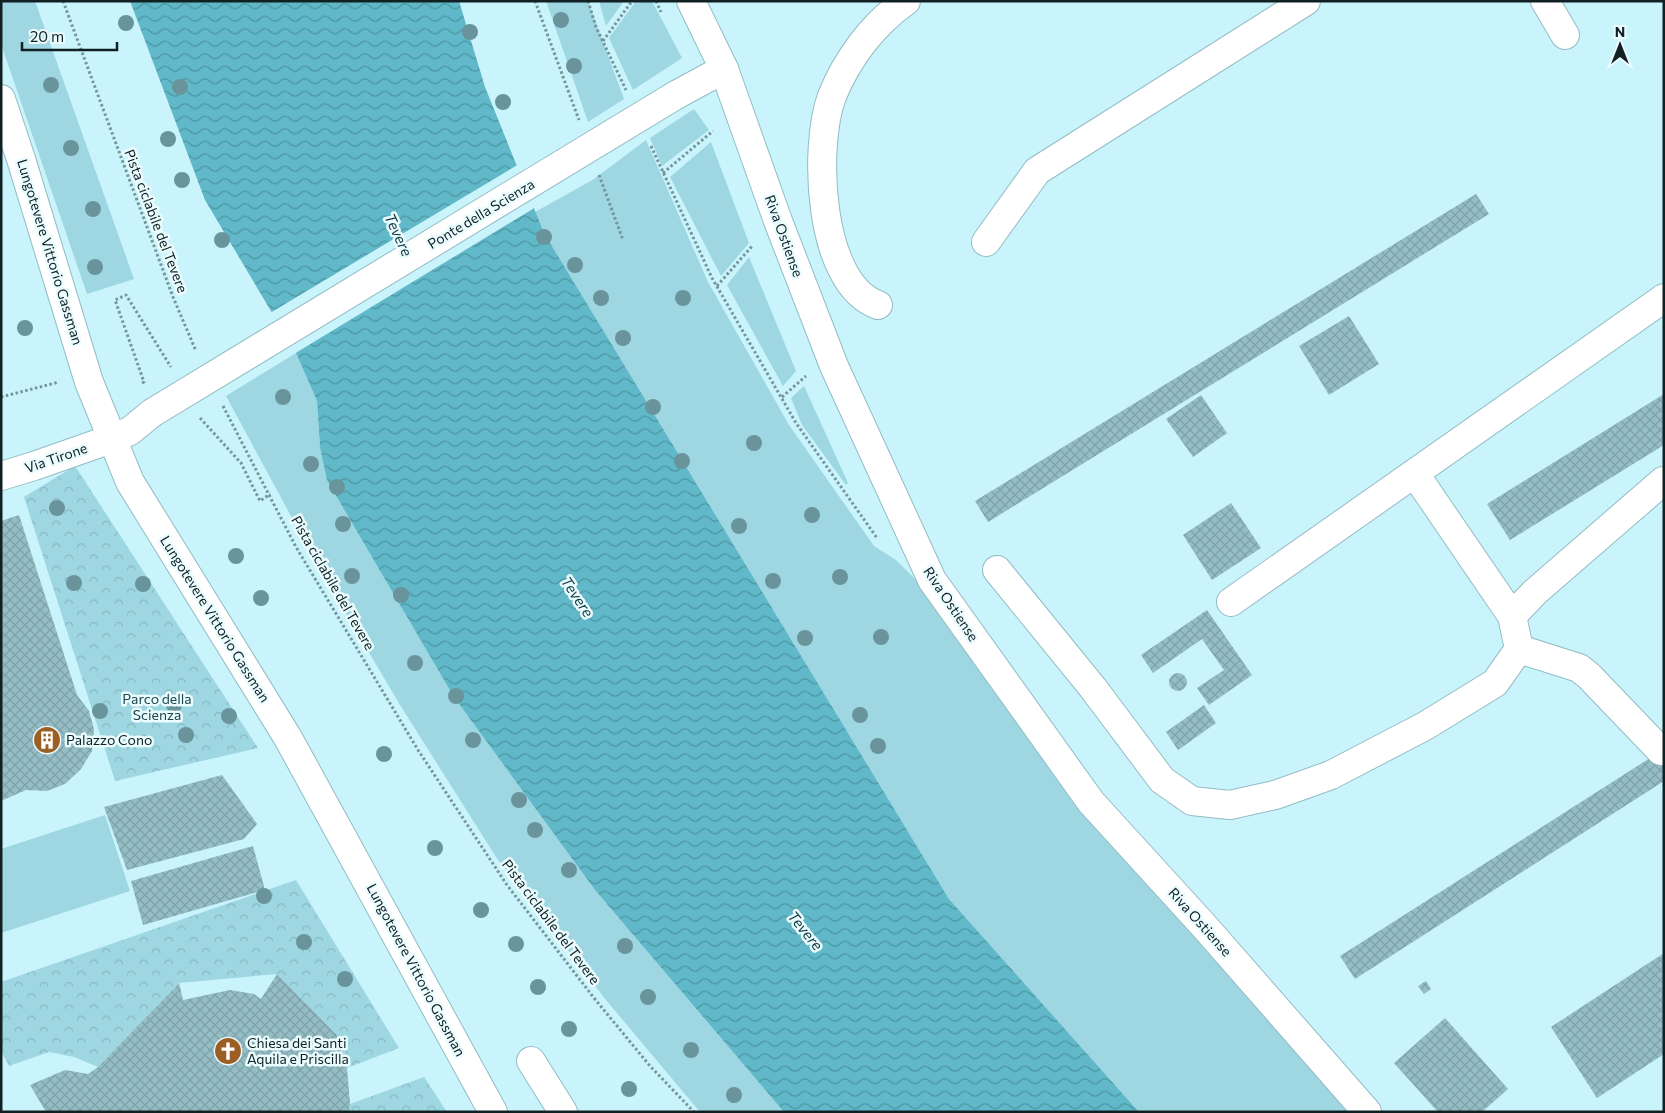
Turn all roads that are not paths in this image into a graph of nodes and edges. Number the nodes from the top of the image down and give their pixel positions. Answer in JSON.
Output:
{"nodes":[{"id":1,"x":691,"y":1,"type":"edge"},
{"id":2,"x":906,"y":1,"type":"edge"},
{"id":3,"x":1306,"y":1,"type":"edge"},
{"id":4,"x":1544,"y":1,"type":"edge"},
{"id":5,"x":1565,"y":35,"type":"dead end"},
{"id":6,"x":724,"y":69,"type":"junction"},
{"id":7,"x":1,"y":99,"type":"edge"},
{"id":8,"x":986,"y":242,"type":"dead end"},
{"id":9,"x":1664,"y":298,"type":"edge"},
{"id":10,"x":878,"y":305,"type":"dead end"},
{"id":11,"x":111,"y":439,"type":"junction"},
{"id":12,"x":1415,"y":474,"type":"junction"},
{"id":13,"x":1,"y":476,"type":"edge"},
{"id":14,"x":1663,"y":481,"type":"edge"},
{"id":15,"x":997,"y":570,"type":"dead end"},
{"id":16,"x":1231,"y":602,"type":"dead end"},
{"id":17,"x":1512,"y":616,"type":"junction"},
{"id":18,"x":1519,"y":649,"type":"junction"},
{"id":19,"x":1661,"y":751,"type":"dead end"},
{"id":20,"x":531,"y":1060,"type":"dead end"},
{"id":21,"x":493,"y":1112,"type":"edge"},
{"id":22,"x":563,"y":1112,"type":"edge"},
{"id":23,"x":1366,"y":1112,"type":"edge"}],
"edges":[{"from":1,"to":6,"type":"street","name":"Riva Ostiense"},
{"from":2,"to":10,"type":"street"},
{"from":3,"to":8,"type":"street"},
{"from":4,"to":5,"type":"street"},
{"from":6,"to":11,"type":"street","name":"Ponte della Scienza","bridge":true},
{"from":6,"to":23,"type":"street","name":"Riva Ostiense"},
{"from":7,"to":11,"type":"street","name":"Lungotevere Vittorio Gassman"},
{"from":9,"to":12,"type":"street"},
{"from":11,"to":13,"type":"street","name":"Via Tirone"},
{"from":11,"to":21,"type":"street","name":"Lungotevere Vittorio Gassman"},
{"from":12,"to":16,"type":"street"},
{"from":12,"to":17,"type":"street"},
{"from":14,"to":17,"type":"street"},
{"from":15,"to":18,"type":"street"},
{"from":17,"to":18,"type":"street"},
{"from":18,"to":19,"type":"street"},
{"from":20,"to":22,"type":"street"}]}
